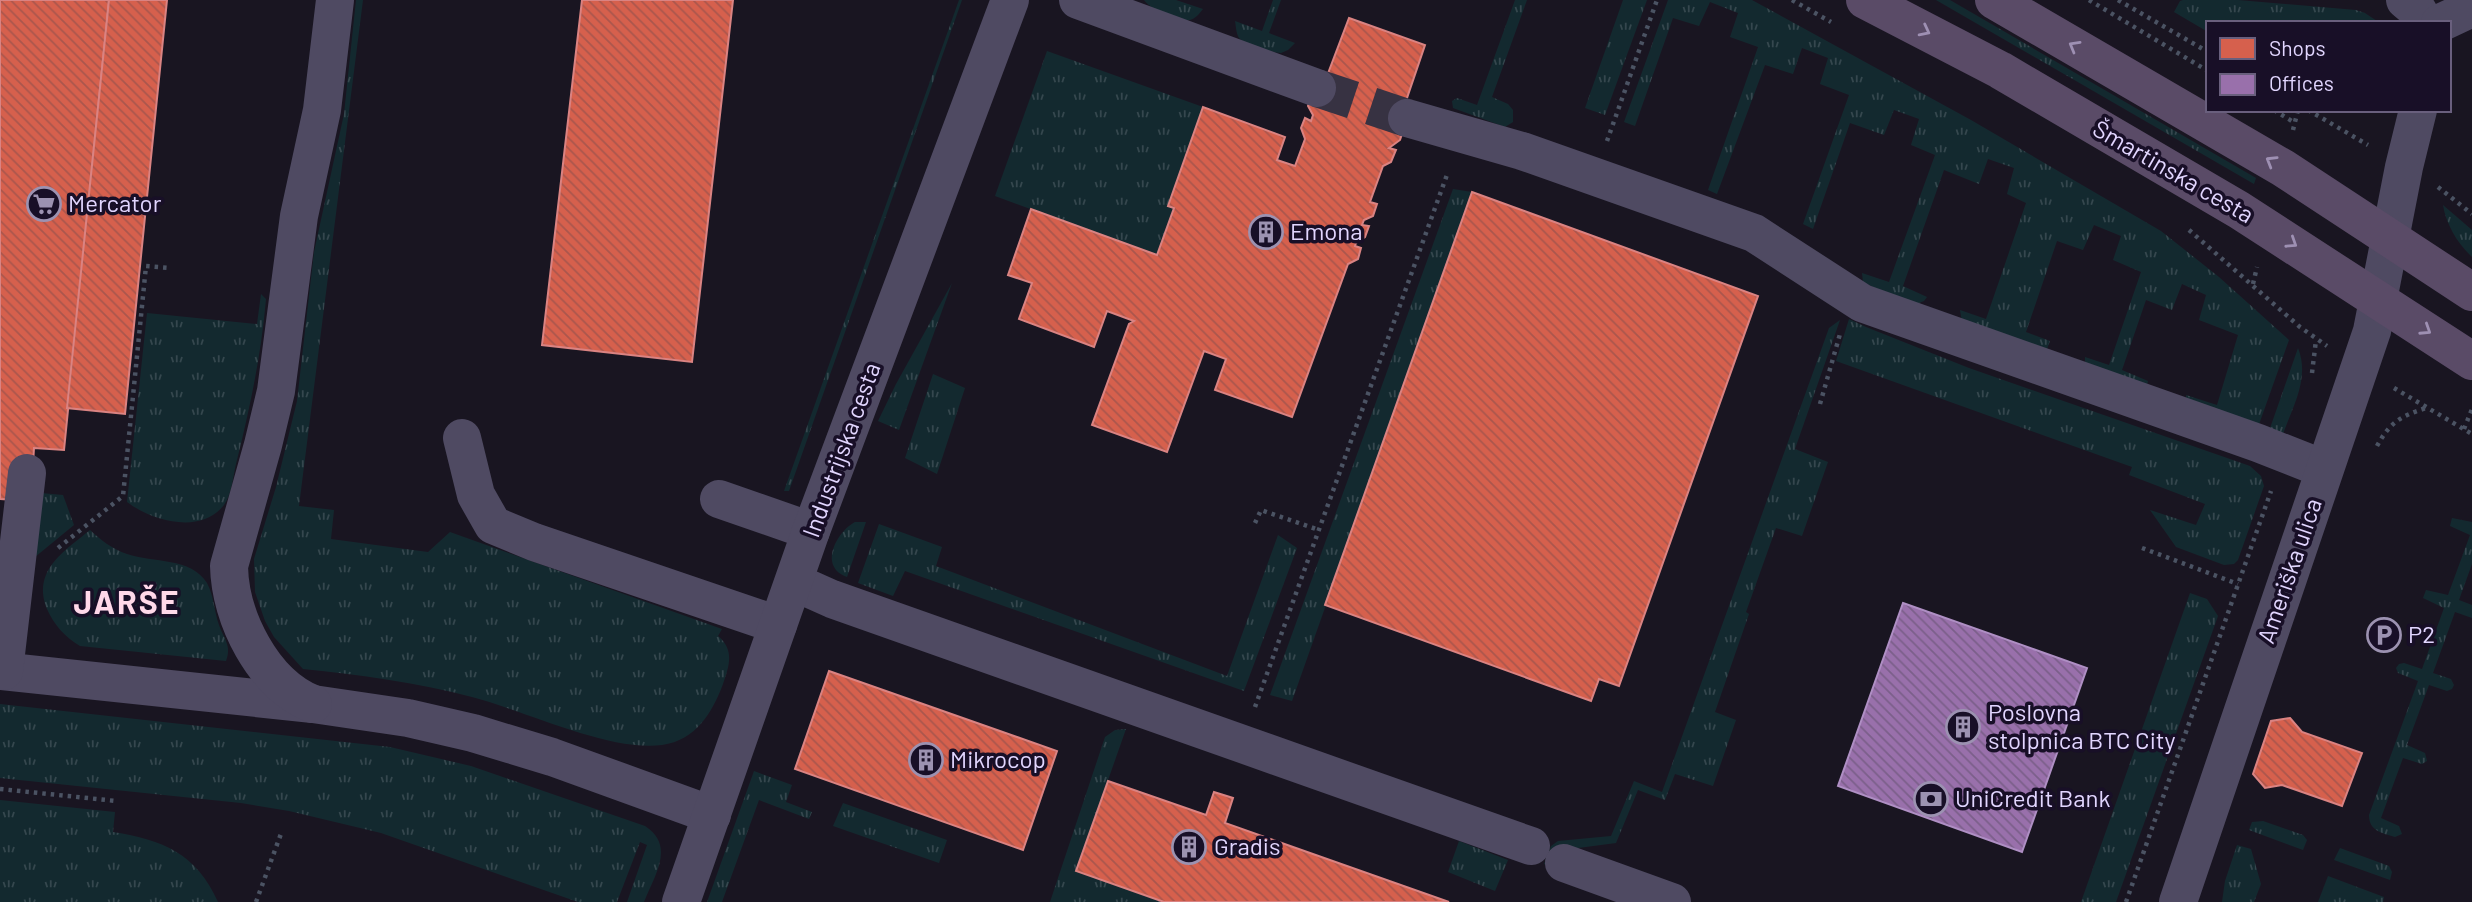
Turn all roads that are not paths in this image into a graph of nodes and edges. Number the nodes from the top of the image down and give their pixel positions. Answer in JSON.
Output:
{"nodes":[{"id":1,"x":335,"y":0,"type":"edge"},
{"id":2,"x":1010,"y":0,"type":"edge"},
{"id":3,"x":1078,"y":0,"type":"edge"},
{"id":4,"x":1994,"y":0,"type":"edge"},
{"id":5,"x":2405,"y":0,"type":"edge"},
{"id":6,"x":2472,"y":8,"type":"edge"},
{"id":7,"x":1852,"y":13,"type":"edge"},
{"id":8,"x":2424,"y":21,"type":"edge"},
{"id":9,"x":2444,"y":21,"type":"edge"},
{"id":10,"x":1317,"y":88,"type":"tunnel mouth"},
{"id":11,"x":2418,"y":112,"type":"edge"},
{"id":12,"x":1407,"y":118,"type":"tunnel mouth"},
{"id":13,"x":2390,"y":237,"type":"junction"},
{"id":14,"x":2472,"y":292,"type":"edge"},
{"id":15,"x":2379,"y":299,"type":"junction"},
{"id":16,"x":2472,"y":360,"type":"edge"},
{"id":17,"x":462,"y":438,"type":"dead end"},
{"id":18,"x":2324,"y":469,"type":"junction"},
{"id":19,"x":27,"y":473,"type":"dead end"},
{"id":20,"x":719,"y":499,"type":"dead end"},
{"id":21,"x":811,"y":531,"type":"junction"},
{"id":22,"x":794,"y":582,"type":"junction"},
{"id":23,"x":778,"y":625,"type":"junction"},
{"id":24,"x":2,"y":671,"type":"edge"},
{"id":25,"x":313,"y":704,"type":"junction"},
{"id":26,"x":712,"y":815,"type":"junction"},
{"id":27,"x":681,"y":902,"type":"edge"},
{"id":28,"x":1672,"y":902,"type":"edge"},
{"id":29,"x":2178,"y":902,"type":"edge"}],
"edges":[{"from":1,"to":25,"type":"street"},
{"from":2,"to":21,"type":"street","name":"Industrijska cesta"},
{"from":3,"to":10,"type":"street"},
{"from":13,"to":4,"type":"main road","one_way":true},
{"from":5,"to":8,"type":"street"},
{"from":6,"to":9,"type":"street"},
{"from":7,"to":15,"type":"main road","name":"Šmartinska cesta","one_way":true},
{"from":11,"to":13,"type":"street","name":"Ameriška ulica"},
{"from":12,"to":18,"type":"street"},
{"from":13,"to":14,"type":"main road"},
{"from":13,"to":15,"type":"street","name":"Ameriška ulica"},
{"from":15,"to":16,"type":"main road","name":"Šmartinska cesta","one_way":true},
{"from":15,"to":18,"type":"street","name":"Ameriška ulica"},
{"from":17,"to":23,"type":"street"},
{"from":18,"to":29,"type":"street","name":"Ameriška ulica"},
{"from":19,"to":24,"type":"street"},
{"from":20,"to":21,"type":"street"},
{"from":21,"to":22,"type":"street","name":"Industrijska cesta"},
{"from":22,"to":23,"type":"street","name":"Industrijska cesta"},
{"from":22,"to":28,"type":"street"},
{"from":23,"to":26,"type":"street","name":"Industrijska cesta"},
{"from":24,"to":25,"type":"street"},
{"from":25,"to":26,"type":"street"},
{"from":26,"to":27,"type":"street","name":"Industrijska cesta"}]}
